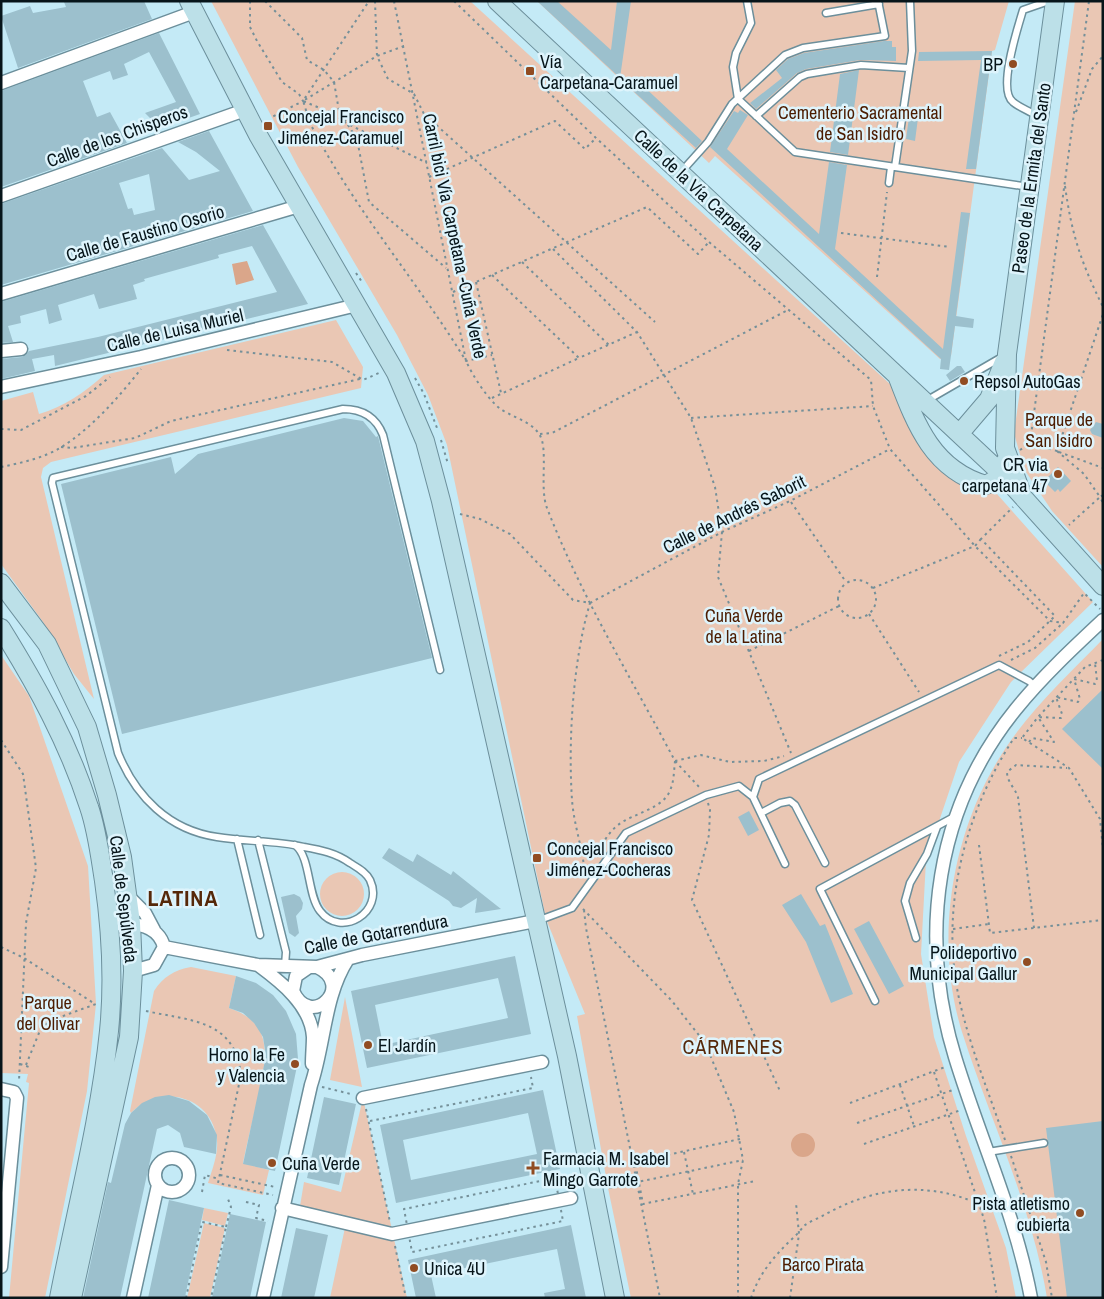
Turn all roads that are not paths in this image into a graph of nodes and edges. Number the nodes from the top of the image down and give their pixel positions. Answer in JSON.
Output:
{"nodes":[{"id":1,"x":747,"y":1,"type":"edge"},
{"id":2,"x":910,"y":1,"type":"edge"},
{"id":3,"x":1049,"y":1,"type":"edge"},
{"id":4,"x":1055,"y":1,"type":"edge"},
{"id":5,"x":498,"y":2,"type":"edge"},
{"id":6,"x":879,"y":2,"type":"edge"},
{"id":7,"x":192,"y":7,"type":"edge"},
{"id":8,"x":826,"y":13,"type":"dead end"},
{"id":9,"x":909,"y":68,"type":"junction"},
{"id":10,"x":1,"y":83,"type":"edge"},
{"id":11,"x":738,"y":99,"type":"junction"},
{"id":12,"x":245,"y":110,"type":"junction"},
{"id":13,"x":756,"y":116,"type":"junction"},
{"id":14,"x":1039,"y":117,"type":"junction"},
{"id":15,"x":893,"y":167,"type":"junction"},
{"id":16,"x":680,"y":173,"type":"junction"},
{"id":17,"x":889,"y":183,"type":"road end"},
{"id":18,"x":1030,"y":187,"type":"junction"},
{"id":19,"x":1,"y":196,"type":"edge"},
{"id":20,"x":299,"y":206,"type":"junction"},
{"id":21,"x":1,"y":294,"type":"edge"},
{"id":22,"x":357,"y":305,"type":"junction"},
{"id":23,"x":21,"y":349,"type":"dead end"},
{"id":24,"x":1,"y":351,"type":"edge"},
{"id":25,"x":1007,"y":354,"type":"junction"},
{"id":26,"x":897,"y":375,"type":"junction"},
{"id":27,"x":1,"y":387,"type":"edge"},
{"id":28,"x":925,"y":401,"type":"junction"},
{"id":29,"x":960,"y":433,"type":"junction"},
{"id":30,"x":1007,"y":453,"type":"junction"},
{"id":31,"x":1003,"y":475,"type":"junction"},
{"id":32,"x":1022,"y":494,"type":"junction"},
{"id":33,"x":1,"y":583,"type":"edge"},
{"id":34,"x":1103,"y":586,"type":"edge"},
{"id":35,"x":1103,"y":620,"type":"edge"},
{"id":36,"x":1,"y":628,"type":"edge"},
{"id":37,"x":440,"y":670,"type":"dead end"},
{"id":38,"x":1036,"y":687,"type":"junction"},
{"id":39,"x":753,"y":796,"type":"junction"},
{"id":40,"x":761,"y":813,"type":"junction"},
{"id":41,"x":954,"y":818,"type":"junction"},
{"id":42,"x":937,"y":827,"type":"junction"},
{"id":43,"x":237,"y":839,"type":"junction"},
{"id":44,"x":258,"y":840,"type":"junction"},
{"id":45,"x":295,"y":844,"type":"junction"},
{"id":46,"x":825,"y":863,"type":"dead end"},
{"id":47,"x":785,"y":864,"type":"dead end"},
{"id":48,"x":128,"y":896,"type":"junction"},
{"id":49,"x":535,"y":921,"type":"junction"},
{"id":50,"x":130,"y":922,"type":"junction"},
{"id":51,"x":110,"y":925,"type":"junction"},
{"id":52,"x":154,"y":930,"type":"junction"},
{"id":53,"x":260,"y":935,"type":"dead end"},
{"id":54,"x":916,"y":938,"type":"dead end"},
{"id":55,"x":164,"y":947,"type":"junction"},
{"id":56,"x":348,"y":959,"type":"junction"},
{"id":57,"x":258,"y":965,"type":"junction"},
{"id":58,"x":285,"y":966,"type":"junction"},
{"id":59,"x":313,"y":967,"type":"junction"},
{"id":60,"x":133,"y":971,"type":"junction"},
{"id":61,"x":331,"y":994,"type":"junction"},
{"id":62,"x":296,"y":998,"type":"junction"},
{"id":63,"x":875,"y":1001,"type":"dead end"},
{"id":64,"x":542,"y":1062,"type":"dead end"},
{"id":65,"x":316,"y":1086,"type":"junction"},
{"id":66,"x":1,"y":1088,"type":"edge"},
{"id":67,"x":363,"y":1098,"type":"road end"},
{"id":68,"x":1044,"y":1143,"type":"dead end"},
{"id":69,"x":988,"y":1152,"type":"junction"},
{"id":70,"x":5,"y":1173,"type":"edge"},
{"id":71,"x":158,"y":1185,"type":"dead end"},
{"id":72,"x":571,"y":1198,"type":"dead end"},
{"id":73,"x":282,"y":1208,"type":"junction"},
{"id":74,"x":1,"y":1267,"type":"edge"},
{"id":75,"x":59,"y":1298,"type":"edge"},
{"id":76,"x":72,"y":1298,"type":"edge"},
{"id":77,"x":132,"y":1298,"type":"edge"},
{"id":78,"x":263,"y":1298,"type":"edge"},
{"id":79,"x":615,"y":1298,"type":"edge"},
{"id":80,"x":1031,"y":1298,"type":"edge"}],
"edges":[{"from":1,"to":11,"type":"lane"},
{"from":2,"to":9,"type":"lane"},
{"from":3,"to":14,"type":"lane"},
{"from":4,"to":14,"type":"street","name":"Paseo de la Ermita del Santo"},
{"from":5,"to":16,"type":"street","name":"Calle de la Vía Carpetana"},
{"from":6,"to":8,"type":"lane"},
{"from":6,"to":11,"type":"lane"},
{"from":7,"to":10,"type":"street"},
{"from":7,"to":12,"type":"street"},
{"from":9,"to":13,"type":"lane"},
{"from":9,"to":15,"type":"lane"},
{"from":11,"to":13,"type":"lane"},
{"from":11,"to":16,"type":"lane"},
{"from":12,"to":19,"type":"street","name":"Calle de los Chisperos"},
{"from":12,"to":20,"type":"street"},
{"from":13,"to":15,"type":"lane"},
{"from":14,"to":18,"type":"street","name":"Paseo de la Ermita del Santo"},
{"from":15,"to":17,"type":"lane"},
{"from":15,"to":18,"type":"lane"},
{"from":16,"to":26,"type":"street","name":"Calle de la Vía Carpetana"},
{"from":18,"to":25,"type":"street","name":"Paseo de la Ermita del Santo"},
{"from":20,"to":21,"type":"street","name":"Calle de Faustino Osorio"},
{"from":20,"to":22,"type":"street"},
{"from":22,"to":27,"type":"street","name":"Calle de Luisa Muriel"},
{"from":22,"to":49,"type":"street"},
{"from":23,"to":24,"type":"street"},
{"from":25,"to":28,"type":"lane"},
{"from":25,"to":29,"type":"street","name":"Paseo de la Ermita del Santo"},
{"from":25,"to":30,"type":"street","name":"Paseo de la Ermita del Santo"},
{"from":26,"to":28,"type":"street","name":"Calle de la Vía Carpetana"},
{"from":26,"to":31,"type":"street","name":"Calle de la Vía Carpetana"},
{"from":28,"to":29,"type":"street","name":"Calle de la Vía Carpetana"},
{"from":29,"to":31,"type":"street","name":"Calle de la Vía Carpetana"},
{"from":30,"to":31,"type":"street"},
{"from":30,"to":32,"type":"street","name":"Paseo de la Ermita del Santo"},
{"from":31,"to":32,"type":"street","name":"Calle de la Vía Carpetana"},
{"from":32,"to":34,"type":"street","name":"Calle de la Vía Carpetana"},
{"from":33,"to":48,"type":"street","name":"Calle de Sepúlveda"},
{"from":35,"to":38,"type":"street"},
{"from":36,"to":51,"type":"street","name":"Calle de Sepúlveda"},
{"from":37,"to":43,"type":"lane"},
{"from":38,"to":39,"type":"lane"},
{"from":38,"to":41,"type":"street"},
{"from":39,"to":40,"type":"lane"},
{"from":39,"to":49,"type":"lane"},
{"from":40,"to":46,"type":"lane"},
{"from":40,"to":47,"type":"lane"},
{"from":41,"to":42,"type":"lane"},
{"from":41,"to":69,"type":"street"},
{"from":42,"to":54,"type":"lane"},
{"from":42,"to":63,"type":"lane"},
{"from":43,"to":44,"type":"lane"},
{"from":43,"to":53,"type":"lane"},
{"from":44,"to":45,"type":"lane"},
{"from":44,"to":58,"type":"lane"},
{"from":45,"to":45,"type":"lane"},
{"from":48,"to":50,"type":"street","name":"Calle de Sepúlveda"},
{"from":48,"to":52,"type":"street"},
{"from":49,"to":56,"type":"street","name":"Calle de Gotarrendura"},
{"from":49,"to":79,"type":"street"},
{"from":50,"to":51,"type":"street"},
{"from":50,"to":52,"type":"street"},
{"from":50,"to":60,"type":"street","name":"Calle de Sepúlveda"},
{"from":51,"to":60,"type":"street"},
{"from":51,"to":75,"type":"street","name":"Calle de Sepúlveda"},
{"from":52,"to":55,"type":"street"},
{"from":55,"to":57,"type":"street","name":"Calle de Gotarrendura"},
{"from":55,"to":60,"type":"street"},
{"from":56,"to":59,"type":"street","name":"Calle de Gotarrendura"},
{"from":56,"to":61,"type":"street"},
{"from":57,"to":58,"type":"street","name":"Calle de Gotarrendura"},
{"from":57,"to":62,"type":"street"},
{"from":58,"to":59,"type":"street","name":"Calle de Gotarrendura"},
{"from":59,"to":61,"type":"street"},
{"from":59,"to":62,"type":"street"},
{"from":60,"to":76,"type":"street","name":"Calle de Sepúlveda"},
{"from":61,"to":62,"type":"street"},
{"from":61,"to":65,"type":"street"},
{"from":62,"to":65,"type":"street"},
{"from":64,"to":67,"type":"street"},
{"from":65,"to":73,"type":"street"},
{"from":66,"to":70,"type":"street"},
{"from":68,"to":69,"type":"lane"},
{"from":69,"to":80,"type":"street"},
{"from":70,"to":74,"type":"street"},
{"from":71,"to":77,"type":"street"},
{"from":72,"to":73,"type":"street"},
{"from":73,"to":78,"type":"street"}]}
